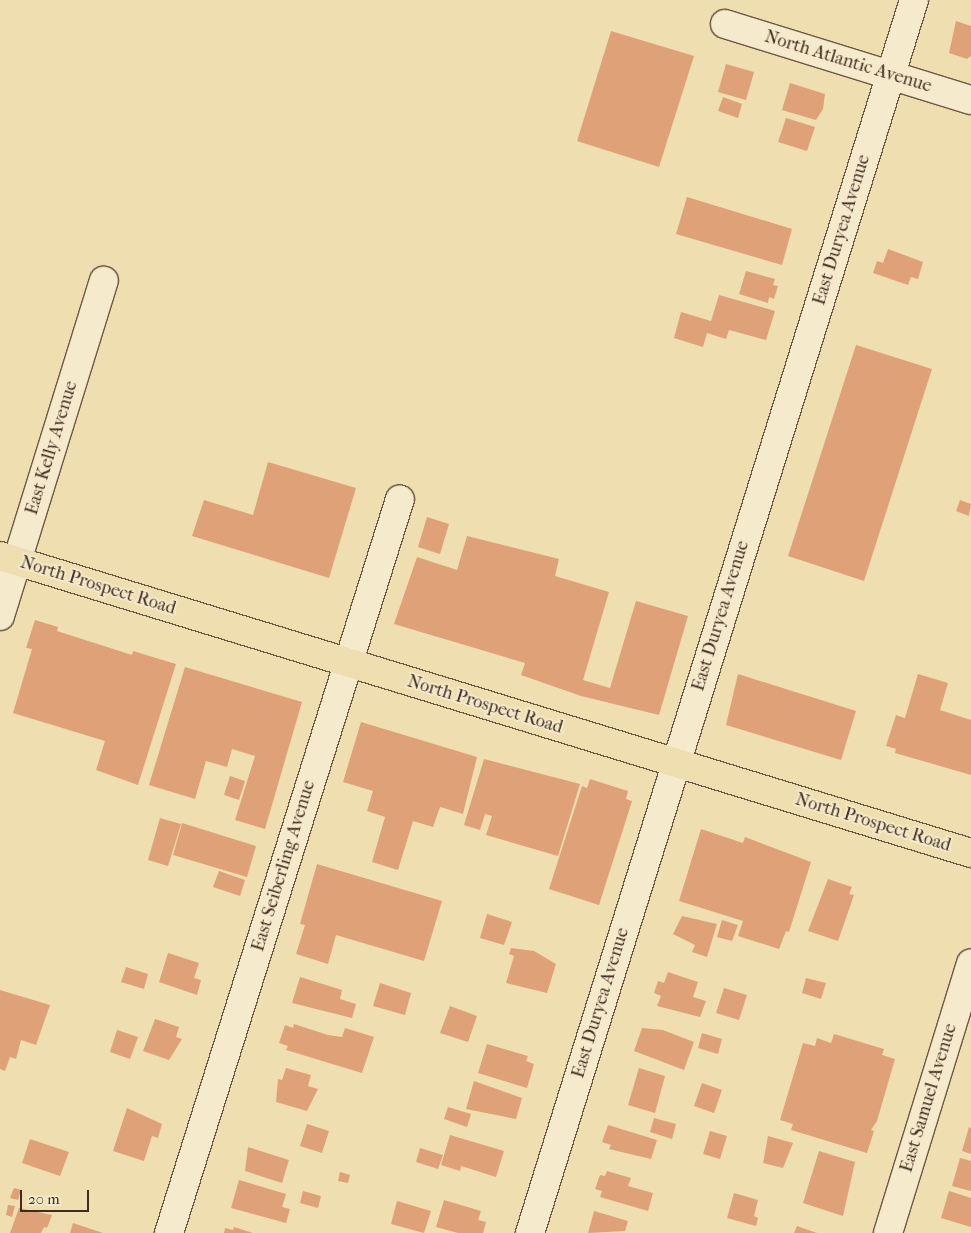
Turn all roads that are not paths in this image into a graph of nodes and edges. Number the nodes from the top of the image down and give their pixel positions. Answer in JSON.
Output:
{"nodes":[{"id":1,"x":914,"y":0,"type":"edge"},
{"id":2,"x":725,"y":24,"type":"dead end"},
{"id":3,"x":890,"y":76,"type":"junction"},
{"id":4,"x":971,"y":100,"type":"edge"},
{"id":5,"x":104,"y":281,"type":"dead end"},
{"id":6,"x":400,"y":499,"type":"dead end"},
{"id":7,"x":9,"y":559,"type":"edge"},
{"id":8,"x":0,"y":616,"type":"edge"},
{"id":9,"x":348,"y":663,"type":"junction"},
{"id":10,"x":675,"y":763,"type":"junction"},
{"id":11,"x":971,"y":853,"type":"edge"},
{"id":12,"x":971,"y":964,"type":"edge"},
{"id":13,"x":169,"y":1233,"type":"edge"},
{"id":14,"x":530,"y":1233,"type":"edge"},
{"id":15,"x":888,"y":1233,"type":"edge"}],
"edges":[{"from":1,"to":3,"type":"street","name":"East Duryea Avenue"},
{"from":2,"to":3,"type":"street","name":"North Atlantic Avenue"},
{"from":3,"to":4,"type":"street","name":"North Atlantic Avenue"},
{"from":3,"to":10,"type":"street","name":"East Duryea Avenue"},
{"from":5,"to":7,"type":"street","name":"East Kelly Avenue"},
{"from":6,"to":9,"type":"street","name":"East Seiberling Avenue"},
{"from":7,"to":8,"type":"street","name":"East Kelly Avenue"},
{"from":7,"to":9,"type":"main road","name":"North Prospect Road"},
{"from":9,"to":10,"type":"main road","name":"North Prospect Road"},
{"from":9,"to":13,"type":"street","name":"East Seiberling Avenue"},
{"from":10,"to":11,"type":"main road","name":"North Prospect Road"},
{"from":10,"to":14,"type":"street","name":"East Duryea Avenue"},
{"from":12,"to":15,"type":"street","name":"East Samuel Avenue"}]}
